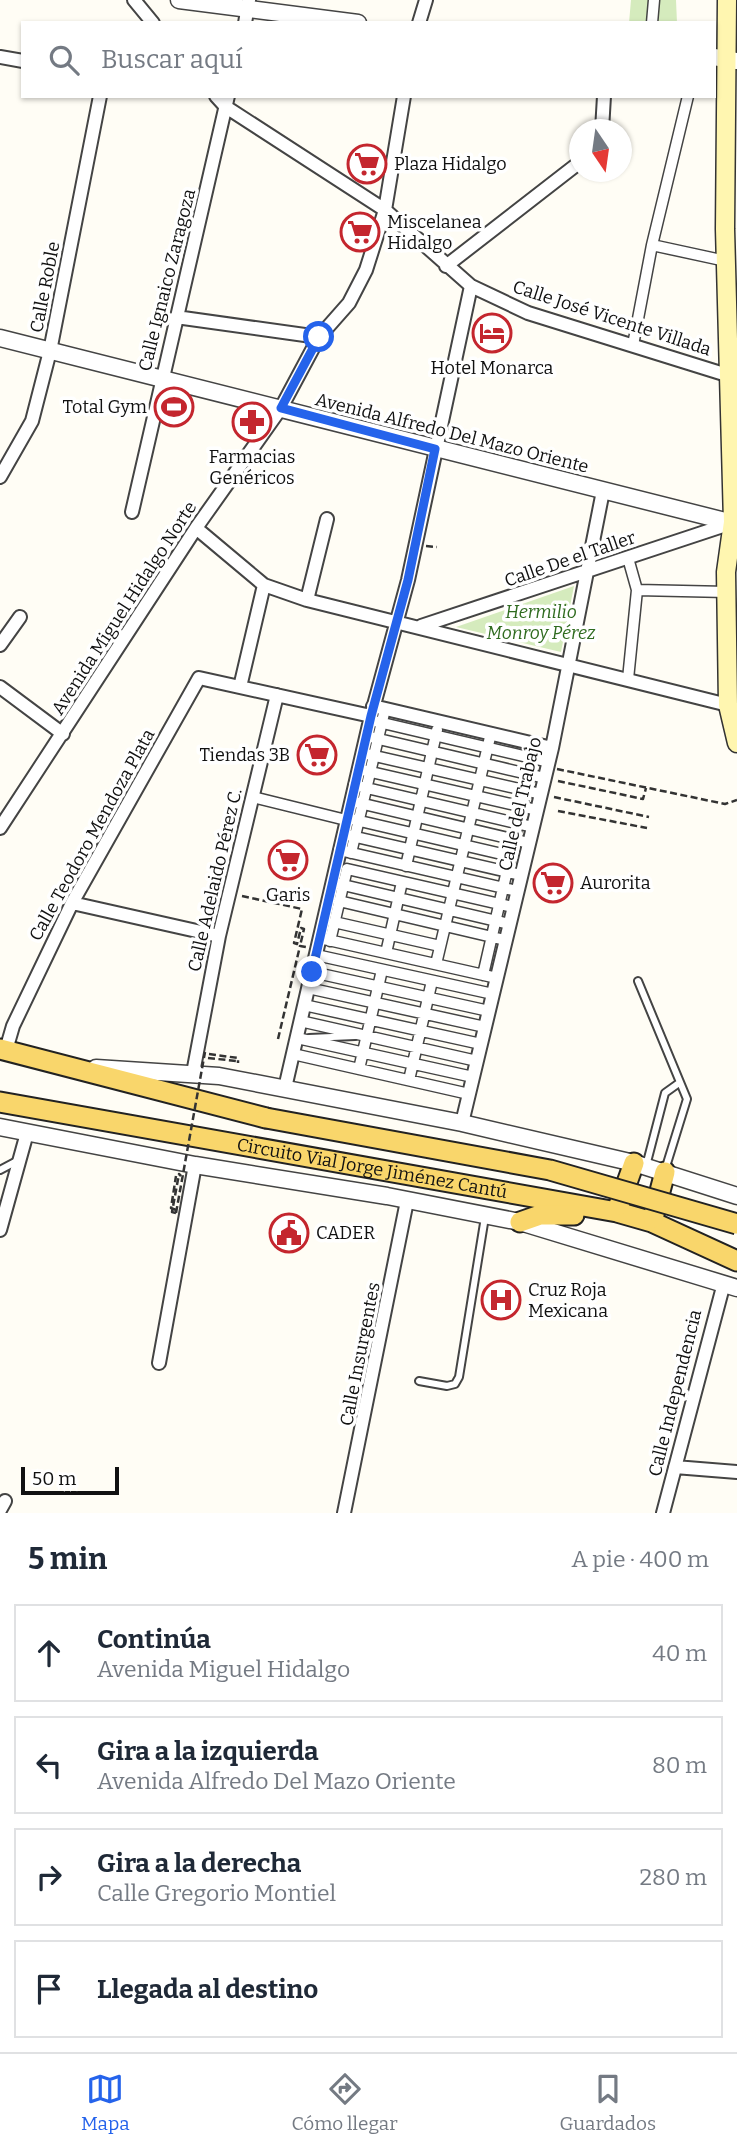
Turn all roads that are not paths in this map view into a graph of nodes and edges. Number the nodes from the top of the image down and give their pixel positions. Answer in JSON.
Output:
{"nodes":[{"id":1,"x":134,"y":0,"type":"edge"},
{"id":2,"x":178,"y":0,"type":"edge"},
{"id":3,"x":426,"y":0,"type":"edge"},
{"id":4,"x":654,"y":0,"type":"edge"},
{"id":5,"x":727,"y":0,"type":"edge"},
{"id":6,"x":247,"y":11,"type":"edge"},
{"id":7,"x":151,"y":21,"type":"edge"},
{"id":8,"x":340,"y":21,"type":"edge"},
{"id":9,"x":420,"y":21,"type":"edge"},
{"id":10,"x":652,"y":21,"type":"edge"},
{"id":11,"x":0,"y":57,"type":"edge"},
{"id":12,"x":727,"y":59,"type":"edge"},
{"id":13,"x":21,"y":61,"type":"edge"},
{"id":14,"x":100,"y":98,"type":"edge"},
{"id":15,"x":404,"y":98,"type":"edge"},
{"id":16,"x":604,"y":98,"type":"edge"},
{"id":17,"x":688,"y":98,"type":"edge"},
{"id":18,"x":227,"y":102,"type":"edge"},
{"id":19,"x":603,"y":119,"type":"edge"},
{"id":20,"x":569,"y":170,"type":"edge"},
{"id":21,"x":385,"y":211,"type":"junction"},
{"id":22,"x":731,"y":230,"type":"edge"},
{"id":23,"x":652,"y":245,"type":"junction"},
{"id":24,"x":726,"y":261,"type":"junction"},
{"id":25,"x":446,"y":266,"type":"junction"},
{"id":26,"x":471,"y":286,"type":"junction"},
{"id":27,"x":176,"y":317,"type":"junction"},
{"id":28,"x":319,"y":337,"type":"junction"},
{"id":29,"x":0,"y":338,"type":"edge"},
{"id":30,"x":633,"y":345,"type":"junction"},
{"id":31,"x":50,"y":351,"type":"junction"},
{"id":32,"x":727,"y":374,"type":"junction"},
{"id":33,"x":160,"y":379,"type":"junction"},
{"id":34,"x":281,"y":408,"type":"junction"},
{"id":35,"x":435,"y":449,"type":"junction"},
{"id":36,"x":0,"y":477,"type":"edge"},
{"id":37,"x":603,"y":491,"type":"junction"},
{"id":38,"x":132,"y":512,"type":"dead end"},
{"id":39,"x":327,"y":519,"type":"dead end"},
{"id":40,"x":735,"y":523,"type":"edge"},
{"id":41,"x":196,"y":528,"type":"junction"},
{"id":42,"x":737,"y":543,"type":"edge"},
{"id":43,"x":628,"y":558,"type":"junction"},
{"id":44,"x":586,"y":572,"type":"junction"},
{"id":45,"x":264,"y":585,"type":"junction"},
{"id":46,"x":637,"y":590,"type":"junction"},
{"id":47,"x":727,"y":592,"type":"junction"},
{"id":48,"x":307,"y":600,"type":"junction"},
{"id":49,"x":20,"y":617,"type":"dead end"},
{"id":50,"x":398,"y":622,"type":"junction"},
{"id":51,"x":419,"y":627,"type":"junction"},
{"id":52,"x":0,"y":645,"type":"edge"},
{"id":53,"x":569,"y":663,"type":"junction"},
{"id":54,"x":628,"y":679,"type":"junction"},
{"id":55,"x":240,"y":687,"type":"junction"},
{"id":56,"x":0,"y":688,"type":"edge"},
{"id":57,"x":277,"y":695,"type":"junction"},
{"id":58,"x":728,"y":705,"type":"junction"},
{"id":59,"x":376,"y":715,"type":"junction"},
{"id":60,"x":439,"y":722,"type":"junction"},
{"id":61,"x":491,"y":733,"type":"junction"},
{"id":62,"x":63,"y":734,"type":"junction"},
{"id":63,"x":436,"y":736,"type":"junction"},
{"id":64,"x":371,"y":738,"type":"junction"},
{"id":65,"x":737,"y":743,"type":"edge"},
{"id":66,"x":536,"y":744,"type":"junction"},
{"id":67,"x":487,"y":748,"type":"junction"},
{"id":68,"x":552,"y":748,"type":"junction"},
{"id":69,"x":432,"y":752,"type":"junction"},
{"id":70,"x":368,"y":754,"type":"junction"},
{"id":71,"x":533,"y":758,"type":"junction"},
{"id":72,"x":483,"y":764,"type":"junction"},
{"id":73,"x":428,"y":768,"type":"junction"},
{"id":74,"x":547,"y":769,"type":"junction"},
{"id":75,"x":364,"y":770,"type":"junction"},
{"id":76,"x":529,"y":775,"type":"junction"},
{"id":77,"x":480,"y":780,"type":"junction"},
{"id":78,"x":425,"y":784,"type":"junction"},
{"id":79,"x":360,"y":786,"type":"junction"},
{"id":80,"x":525,"y":791,"type":"junction"},
{"id":81,"x":541,"y":794,"type":"junction"},
{"id":82,"x":476,"y":796,"type":"junction"},
{"id":83,"x":253,"y":797,"type":"junction"},
{"id":84,"x":421,"y":801,"type":"junction"},
{"id":85,"x":356,"y":803,"type":"junction"},
{"id":86,"x":521,"y":807,"type":"junction"},
{"id":87,"x":537,"y":810,"type":"junction"},
{"id":88,"x":472,"y":813,"type":"junction"},
{"id":89,"x":417,"y":817,"type":"junction"},
{"id":90,"x":351,"y":819,"type":"junction"},
{"id":91,"x":517,"y":823,"type":"junction"},
{"id":92,"x":533,"y":827,"type":"junction"},
{"id":93,"x":0,"y":828,"type":"edge"},
{"id":94,"x":468,"y":829,"type":"junction"},
{"id":95,"x":414,"y":833,"type":"junction"},
{"id":96,"x":349,"y":835,"type":"junction"},
{"id":97,"x":514,"y":839,"type":"junction"},
{"id":98,"x":529,"y":843,"type":"junction"},
{"id":99,"x":464,"y":845,"type":"junction"},
{"id":100,"x":410,"y":849,"type":"junction"},
{"id":101,"x":345,"y":851,"type":"junction"},
{"id":102,"x":510,"y":856,"type":"junction"},
{"id":103,"x":460,"y":861,"type":"junction"},
{"id":104,"x":406,"y":866,"type":"junction"},
{"id":105,"x":506,"y":872,"type":"junction"},
{"id":106,"x":521,"y":875,"type":"junction"},
{"id":107,"x":457,"y":877,"type":"junction"},
{"id":108,"x":402,"y":882,"type":"junction"},
{"id":109,"x":338,"y":884,"type":"junction"},
{"id":110,"x":503,"y":888,"type":"junction"},
{"id":111,"x":517,"y":891,"type":"junction"},
{"id":112,"x":453,"y":894,"type":"junction"},
{"id":113,"x":399,"y":898,"type":"junction"},
{"id":114,"x":339,"y":901,"type":"junction"},
{"id":115,"x":72,"y":903,"type":"junction"},
{"id":116,"x":499,"y":904,"type":"junction"},
{"id":117,"x":513,"y":907,"type":"junction"},
{"id":118,"x":449,"y":910,"type":"junction"},
{"id":119,"x":395,"y":914,"type":"junction"},
{"id":120,"x":495,"y":920,"type":"junction"},
{"id":121,"x":334,"y":922,"type":"junction"},
{"id":122,"x":509,"y":924,"type":"junction"},
{"id":123,"x":445,"y":926,"type":"junction"},
{"id":124,"x":390,"y":934,"type":"junction"},
{"id":125,"x":219,"y":936,"type":"junction"},
{"id":126,"x":505,"y":940,"type":"junction"},
{"id":127,"x":320,"y":946,"type":"junction"},
{"id":128,"x":440,"y":946,"type":"junction"},
{"id":129,"x":386,"y":953,"type":"junction"},
{"id":130,"x":436,"y":964,"type":"junction"},
{"id":131,"x":382,"y":970,"type":"junction"},
{"id":132,"x":312,"y":972,"type":"junction"},
{"id":133,"x":483,"y":975,"type":"junction"},
{"id":134,"x":498,"y":978,"type":"junction"},
{"id":135,"x":432,"y":981,"type":"junction"},
{"id":136,"x":638,"y":981,"type":"dead end"},
{"id":137,"x":378,"y":986,"type":"junction"},
{"id":138,"x":308,"y":988,"type":"junction"},
{"id":139,"x":494,"y":994,"type":"junction"},
{"id":140,"x":428,"y":997,"type":"junction"},
{"id":141,"x":375,"y":1003,"type":"junction"},
{"id":142,"x":304,"y":1005,"type":"junction"},
{"id":143,"x":489,"y":1011,"type":"junction"},
{"id":144,"x":424,"y":1014,"type":"junction"},
{"id":145,"x":371,"y":1020,"type":"junction"},
{"id":146,"x":300,"y":1021,"type":"junction"},
{"id":147,"x":485,"y":1027,"type":"junction"},
{"id":148,"x":420,"y":1031,"type":"junction"},
{"id":149,"x":367,"y":1036,"type":"junction"},
{"id":150,"x":296,"y":1038,"type":"junction"},
{"id":151,"x":481,"y":1044,"type":"junction"},
{"id":152,"x":416,"y":1047,"type":"junction"},
{"id":153,"x":3,"y":1049,"type":"edge"},
{"id":154,"x":363,"y":1053,"type":"junction"},
{"id":155,"x":293,"y":1054,"type":"junction"},
{"id":156,"x":477,"y":1061,"type":"junction"},
{"id":157,"x":412,"y":1064,"type":"junction"},
{"id":158,"x":64,"y":1066,"type":"junction"},
{"id":159,"x":359,"y":1069,"type":"junction"},
{"id":160,"x":193,"y":1073,"type":"junction"},
{"id":161,"x":473,"y":1077,"type":"junction"},
{"id":162,"x":409,"y":1080,"type":"junction"},
{"id":163,"x":679,"y":1083,"type":"junction"},
{"id":164,"x":285,"y":1088,"type":"junction"},
{"id":165,"x":469,"y":1094,"type":"junction"},
{"id":166,"x":0,"y":1102,"type":"edge"},
{"id":167,"x":462,"y":1123,"type":"junction"},
{"id":168,"x":0,"y":1126,"type":"edge"},
{"id":169,"x":27,"y":1133,"type":"junction"},
{"id":170,"x":17,"y":1161,"type":"junction"},
{"id":171,"x":195,"y":1165,"type":"junction"},
{"id":172,"x":640,"y":1165,"type":"junction"},
{"id":173,"x":0,"y":1170,"type":"edge"},
{"id":174,"x":665,"y":1172,"type":"junction"},
{"id":175,"x":737,"y":1196,"type":"edge"},
{"id":176,"x":407,"y":1200,"type":"junction"},
{"id":177,"x":617,"y":1212,"type":"junction"},
{"id":178,"x":485,"y":1215,"type":"junction"},
{"id":179,"x":520,"y":1222,"type":"junction"},
{"id":180,"x":652,"y":1222,"type":"junction"},
{"id":181,"x":737,"y":1224,"type":"edge"},
{"id":182,"x":0,"y":1230,"type":"edge"},
{"id":183,"x":737,"y":1261,"type":"edge"},
{"id":184,"x":730,"y":1285,"type":"edge"},
{"id":185,"x":159,"y":1363,"type":"dead end"},
{"id":186,"x":419,"y":1381,"type":"dead end"},
{"id":187,"x":675,"y":1467,"type":"junction"},
{"id":188,"x":737,"y":1472,"type":"edge"},
{"id":189,"x":344,"y":1513,"type":"edge"},
{"id":190,"x":663,"y":1513,"type":"edge"}],
"edges":[{"from":1,"to":7,"type":"street"},
{"from":2,"to":6,"type":"street"},
{"from":3,"to":9,"type":"street"},
{"from":4,"to":10,"type":"street"},
{"from":5,"to":12,"type":"main road"},
{"from":6,"to":8,"type":"street"},
{"from":11,"to":13,"type":"street"},
{"from":12,"to":22,"type":"main road"},
{"from":14,"to":31,"type":"street","name":"Calle Roble"},
{"from":15,"to":21,"type":"street","name":"Avenida Miguel Hidalgo Norte"},
{"from":16,"to":19,"type":"street"},
{"from":17,"to":23,"type":"street"},
{"from":18,"to":21,"type":"street","name":"Calle José Vicente Villada"},
{"from":18,"to":27,"type":"street","name":"Calle Ignaico Zaragoza"},
{"from":20,"to":25,"type":"street"},
{"from":21,"to":25,"type":"street","name":"Calle José Vicente Villada"},
{"from":21,"to":28,"type":"street","name":"Avenida Miguel Hidalgo Norte"},
{"from":22,"to":24,"type":"main road"},
{"from":23,"to":24,"type":"street"},
{"from":23,"to":30,"type":"street"},
{"from":24,"to":32,"type":"main road"},
{"from":25,"to":26,"type":"street","name":"Calle José Vicente Villada"},
{"from":26,"to":30,"type":"street","name":"Calle José Vicente Villada"},
{"from":26,"to":35,"type":"street"},
{"from":27,"to":28,"type":"street"},
{"from":27,"to":33,"type":"street","name":"Calle Ignaico Zaragoza"},
{"from":28,"to":34,"type":"street","name":"Avenida Miguel Hidalgo Norte"},
{"from":29,"to":31,"type":"street","name":"Avenida Alfredo Del Mazo Oriente"},
{"from":30,"to":32,"type":"street","name":"Calle José Vicente Villada"},
{"from":31,"to":33,"type":"street","name":"Avenida Alfredo Del Mazo Oriente"},
{"from":31,"to":36,"type":"street","name":"Calle Roble"},
{"from":32,"to":40,"type":"main road"},
{"from":33,"to":34,"type":"street","name":"Avenida Alfredo Del Mazo Oriente"},
{"from":33,"to":38,"type":"street","name":"Calle Ignaico Zaragoza"},
{"from":34,"to":35,"type":"street","name":"Avenida Alfredo Del Mazo Oriente"},
{"from":34,"to":41,"type":"street","name":"Avenida Miguel Hidalgo Norte"},
{"from":35,"to":37,"type":"street","name":"Avenida Alfredo Del Mazo Oriente"},
{"from":35,"to":50,"type":"street"},
{"from":37,"to":40,"type":"street","name":"Avenida Alfredo Del Mazo Oriente"},
{"from":37,"to":44,"type":"street","name":"Calle del Trabajo"},
{"from":39,"to":48,"type":"street"},
{"from":40,"to":42,"type":"main road"},
{"from":40,"to":43,"type":"street","name":"Calle De el Taller"},
{"from":40,"to":47,"type":"main road"},
{"from":41,"to":45,"type":"street"},
{"from":41,"to":62,"type":"street","name":"Avenida Miguel Hidalgo Norte"},
{"from":43,"to":44,"type":"street","name":"Calle De el Taller"},
{"from":43,"to":46,"type":"street"},
{"from":44,"to":51,"type":"street","name":"Calle De el Taller"},
{"from":44,"to":53,"type":"street","name":"Calle del Trabajo"},
{"from":45,"to":48,"type":"street"},
{"from":45,"to":55,"type":"street"},
{"from":46,"to":47,"type":"street"},
{"from":46,"to":54,"type":"street"},
{"from":47,"to":58,"type":"main road"},
{"from":48,"to":50,"type":"street"},
{"from":49,"to":52,"type":"street"},
{"from":50,"to":51,"type":"street"},
{"from":50,"to":59,"type":"street"},
{"from":51,"to":53,"type":"street"},
{"from":53,"to":54,"type":"street"},
{"from":53,"to":68,"type":"street","name":"Calle del Trabajo"},
{"from":54,"to":58,"type":"street"},
{"from":55,"to":57,"type":"street"},
{"from":55,"to":115,"type":"street","name":"Calle Teodoro Mendoza Plata"},
{"from":56,"to":62,"type":"street"},
{"from":57,"to":59,"type":"street"},
{"from":57,"to":83,"type":"street","name":"Calle Adelaido Pérez C."},
{"from":58,"to":65,"type":"main road"},
{"from":59,"to":60,"type":"street"},
{"from":59,"to":63,"type":"street"},
{"from":59,"to":64,"type":"street"},
{"from":60,"to":61,"type":"street"},
{"from":60,"to":63,"type":"street"},
{"from":61,"to":66,"type":"street"},
{"from":61,"to":67,"type":"street"},
{"from":62,"to":93,"type":"street","name":"Avenida Miguel Hidalgo Norte"},
{"from":63,"to":67,"type":"street"},
{"from":63,"to":69,"type":"street"},
{"from":64,"to":69,"type":"street"},
{"from":64,"to":70,"type":"street"},
{"from":66,"to":68,"type":"street"},
{"from":66,"to":71,"type":"street"},
{"from":67,"to":71,"type":"street"},
{"from":67,"to":72,"type":"street"},
{"from":68,"to":74,"type":"street","name":"Calle del Trabajo"},
{"from":69,"to":72,"type":"street"},
{"from":69,"to":73,"type":"street"},
{"from":70,"to":73,"type":"street"},
{"from":70,"to":75,"type":"street"},
{"from":71,"to":74,"type":"street"},
{"from":71,"to":76,"type":"street"},
{"from":72,"to":76,"type":"street"},
{"from":72,"to":77,"type":"street"},
{"from":73,"to":77,"type":"street"},
{"from":73,"to":78,"type":"street"},
{"from":74,"to":76,"type":"street"},
{"from":74,"to":81,"type":"street","name":"Calle del Trabajo"},
{"from":75,"to":78,"type":"street"},
{"from":75,"to":79,"type":"street"},
{"from":76,"to":80,"type":"street"},
{"from":77,"to":80,"type":"street"},
{"from":77,"to":82,"type":"street"},
{"from":78,"to":82,"type":"street"},
{"from":78,"to":84,"type":"street"},
{"from":79,"to":84,"type":"street"},
{"from":79,"to":85,"type":"street"},
{"from":80,"to":81,"type":"street"},
{"from":80,"to":86,"type":"street"},
{"from":81,"to":87,"type":"street","name":"Calle del Trabajo"},
{"from":82,"to":86,"type":"street"},
{"from":82,"to":88,"type":"street"},
{"from":83,"to":90,"type":"street"},
{"from":83,"to":125,"type":"street","name":"Calle Adelaido Pérez C."},
{"from":84,"to":88,"type":"street"},
{"from":84,"to":89,"type":"street"},
{"from":85,"to":89,"type":"street"},
{"from":85,"to":90,"type":"street"},
{"from":86,"to":87,"type":"street"},
{"from":86,"to":91,"type":"street"},
{"from":87,"to":92,"type":"street","name":"Calle del Trabajo"},
{"from":88,"to":91,"type":"street"},
{"from":88,"to":94,"type":"street"},
{"from":89,"to":94,"type":"street"},
{"from":89,"to":95,"type":"street"},
{"from":90,"to":95,"type":"street"},
{"from":90,"to":96,"type":"street"},
{"from":91,"to":92,"type":"street"},
{"from":91,"to":97,"type":"street"},
{"from":92,"to":98,"type":"street","name":"Calle del Trabajo"},
{"from":94,"to":97,"type":"street"},
{"from":94,"to":99,"type":"street"},
{"from":95,"to":99,"type":"street"},
{"from":95,"to":100,"type":"street"},
{"from":96,"to":100,"type":"street"},
{"from":96,"to":101,"type":"street"},
{"from":97,"to":98,"type":"street"},
{"from":97,"to":102,"type":"street"},
{"from":98,"to":106,"type":"street","name":"Calle del Trabajo"},
{"from":99,"to":102,"type":"street"},
{"from":99,"to":103,"type":"street"},
{"from":100,"to":103,"type":"street"},
{"from":100,"to":104,"type":"street"},
{"from":101,"to":104,"type":"street"},
{"from":101,"to":109,"type":"street"},
{"from":102,"to":105,"type":"street"},
{"from":103,"to":105,"type":"street"},
{"from":103,"to":107,"type":"street"},
{"from":104,"to":107,"type":"street"},
{"from":105,"to":106,"type":"street"},
{"from":105,"to":110,"type":"street"},
{"from":106,"to":111,"type":"street","name":"Calle del Trabajo"},
{"from":107,"to":110,"type":"street"},
{"from":107,"to":112,"type":"street"},
{"from":108,"to":109,"type":"street"},
{"from":108,"to":112,"type":"street"},
{"from":108,"to":113,"type":"street"},
{"from":109,"to":113,"type":"street"},
{"from":109,"to":114,"type":"street"},
{"from":109,"to":127,"type":"street"},
{"from":110,"to":111,"type":"street"},
{"from":110,"to":116,"type":"street"},
{"from":111,"to":117,"type":"street","name":"Calle del Trabajo"},
{"from":112,"to":116,"type":"street"},
{"from":112,"to":118,"type":"street"},
{"from":113,"to":118,"type":"street"},
{"from":113,"to":119,"type":"street"},
{"from":114,"to":119,"type":"street"},
{"from":114,"to":121,"type":"street"},
{"from":115,"to":125,"type":"street"},
{"from":115,"to":153,"type":"street","name":"Calle Teodoro Mendoza Plata"},
{"from":116,"to":117,"type":"street"},
{"from":116,"to":120,"type":"street"},
{"from":117,"to":122,"type":"street","name":"Calle del Trabajo"},
{"from":118,"to":120,"type":"street"},
{"from":118,"to":123,"type":"street"},
{"from":119,"to":123,"type":"street"},
{"from":119,"to":124,"type":"street"},
{"from":120,"to":122,"type":"street"},
{"from":120,"to":133,"type":"street"},
{"from":121,"to":124,"type":"street"},
{"from":121,"to":127,"type":"street"},
{"from":122,"to":126,"type":"street","name":"Calle del Trabajo"},
{"from":123,"to":126,"type":"street"},
{"from":123,"to":128,"type":"street"},
{"from":124,"to":128,"type":"street"},
{"from":124,"to":129,"type":"street"},
{"from":125,"to":160,"type":"street","name":"Calle Adelaido Pérez C."},
{"from":126,"to":134,"type":"street","name":"Calle del Trabajo"},
{"from":127,"to":129,"type":"street"},
{"from":127,"to":131,"type":"street"},
{"from":127,"to":132,"type":"street"},
{"from":128,"to":130,"type":"street"},
{"from":129,"to":130,"type":"street"},
{"from":130,"to":133,"type":"street"},
{"from":131,"to":135,"type":"street"},
{"from":131,"to":137,"type":"street"},
{"from":132,"to":137,"type":"street"},
{"from":132,"to":138,"type":"street"},
{"from":133,"to":134,"type":"street"},
{"from":134,"to":139,"type":"street","name":"Calle del Trabajo"},
{"from":135,"to":139,"type":"street"},
{"from":135,"to":140,"type":"street"},
{"from":136,"to":163,"type":"lane"},
{"from":137,"to":140,"type":"street"},
{"from":137,"to":141,"type":"street"},
{"from":138,"to":141,"type":"street"},
{"from":138,"to":142,"type":"street"},
{"from":139,"to":143,"type":"street","name":"Calle del Trabajo"},
{"from":140,"to":143,"type":"street"},
{"from":140,"to":144,"type":"street"},
{"from":141,"to":144,"type":"street"},
{"from":141,"to":145,"type":"street"},
{"from":142,"to":145,"type":"street"},
{"from":142,"to":146,"type":"street"},
{"from":143,"to":147,"type":"street","name":"Calle del Trabajo"},
{"from":144,"to":147,"type":"street"},
{"from":144,"to":148,"type":"street"},
{"from":145,"to":148,"type":"street"},
{"from":145,"to":149,"type":"street"},
{"from":146,"to":149,"type":"street"},
{"from":146,"to":150,"type":"street"},
{"from":147,"to":151,"type":"street","name":"Calle del Trabajo"},
{"from":148,"to":151,"type":"street"},
{"from":148,"to":152,"type":"street"},
{"from":149,"to":150,"type":"lane"},
{"from":149,"to":152,"type":"street"},
{"from":149,"to":154,"type":"street"},
{"from":150,"to":154,"type":"street"},
{"from":150,"to":155,"type":"street"},
{"from":150,"to":161,"type":"lane"},
{"from":151,"to":156,"type":"street","name":"Calle del Trabajo"},
{"from":152,"to":156,"type":"street"},
{"from":152,"to":157,"type":"street"},
{"from":153,"to":158,"type":"main road","name":"Circuito Vial Jorge Jiménez Cantú"},
{"from":154,"to":157,"type":"street"},
{"from":154,"to":159,"type":"street"},
{"from":155,"to":159,"type":"street"},
{"from":155,"to":164,"type":"street"},
{"from":156,"to":161,"type":"street","name":"Calle del Trabajo"},
{"from":157,"to":161,"type":"street"},
{"from":157,"to":162,"type":"street"},
{"from":158,"to":160,"type":"street","name":"Circuito Vial Jorge Jiménez Cantú"},
{"from":158,"to":181,"type":"main road","name":"Circuito Vial Jorge Jiménez Cantú","bridge":true},
{"from":159,"to":162,"type":"street"},
{"from":160,"to":164,"type":"street","name":"Circuito Vial Jorge Jiménez Cantú"},
{"from":161,"to":165,"type":"street","name":"Calle del Trabajo"},
{"from":162,"to":165,"type":"street"},
{"from":163,"to":172,"type":"lane"},
{"from":163,"to":174,"type":"lane"},
{"from":164,"to":167,"type":"street","name":"Circuito Vial Jorge Jiménez Cantú"},
{"from":165,"to":167,"type":"street","name":"Calle del Trabajo"},
{"from":166,"to":177,"type":"main road","name":"Circuito Vial Jorge Jiménez Cantú"},
{"from":167,"to":172,"type":"street","name":"Circuito Vial Jorge Jiménez Cantú"},
{"from":168,"to":169,"type":"street","name":"Circuito Vial Jorge Jiménez Cantú"},
{"from":169,"to":170,"type":"street"},
{"from":169,"to":171,"type":"street","name":"Circuito Vial Jorge Jiménez Cantú"},
{"from":170,"to":173,"type":"lane"},
{"from":170,"to":182,"type":"street"},
{"from":171,"to":176,"type":"street","name":"Circuito Vial Jorge Jiménez Cantú"},
{"from":171,"to":185,"type":"street"},
{"from":172,"to":174,"type":"street","name":"Circuito Vial Jorge Jiménez Cantú"},
{"from":172,"to":177,"type":"main road"},
{"from":174,"to":175,"type":"street","name":"Circuito Vial Jorge Jiménez Cantú"},
{"from":174,"to":180,"type":"main road"},
{"from":176,"to":178,"type":"street","name":"Circuito Vial Jorge Jiménez Cantú"},
{"from":176,"to":189,"type":"street","name":"Calle Insurgentes"},
{"from":177,"to":179,"type":"main road"},
{"from":177,"to":180,"type":"main road","name":"Circuito Vial Jorge Jiménez Cantú"},
{"from":178,"to":179,"type":"street","name":"Circuito Vial Jorge Jiménez Cantú"},
{"from":178,"to":186,"type":"lane"},
{"from":179,"to":184,"type":"street","name":"Circuito Vial Jorge Jiménez Cantú"},
{"from":180,"to":183,"type":"main road","name":"Circuito Vial Jorge Jiménez Cantú"},
{"from":184,"to":187,"type":"street","name":"Calle Independencia"},
{"from":187,"to":188,"type":"street"},
{"from":187,"to":190,"type":"street","name":"Calle Independencia"}]}
